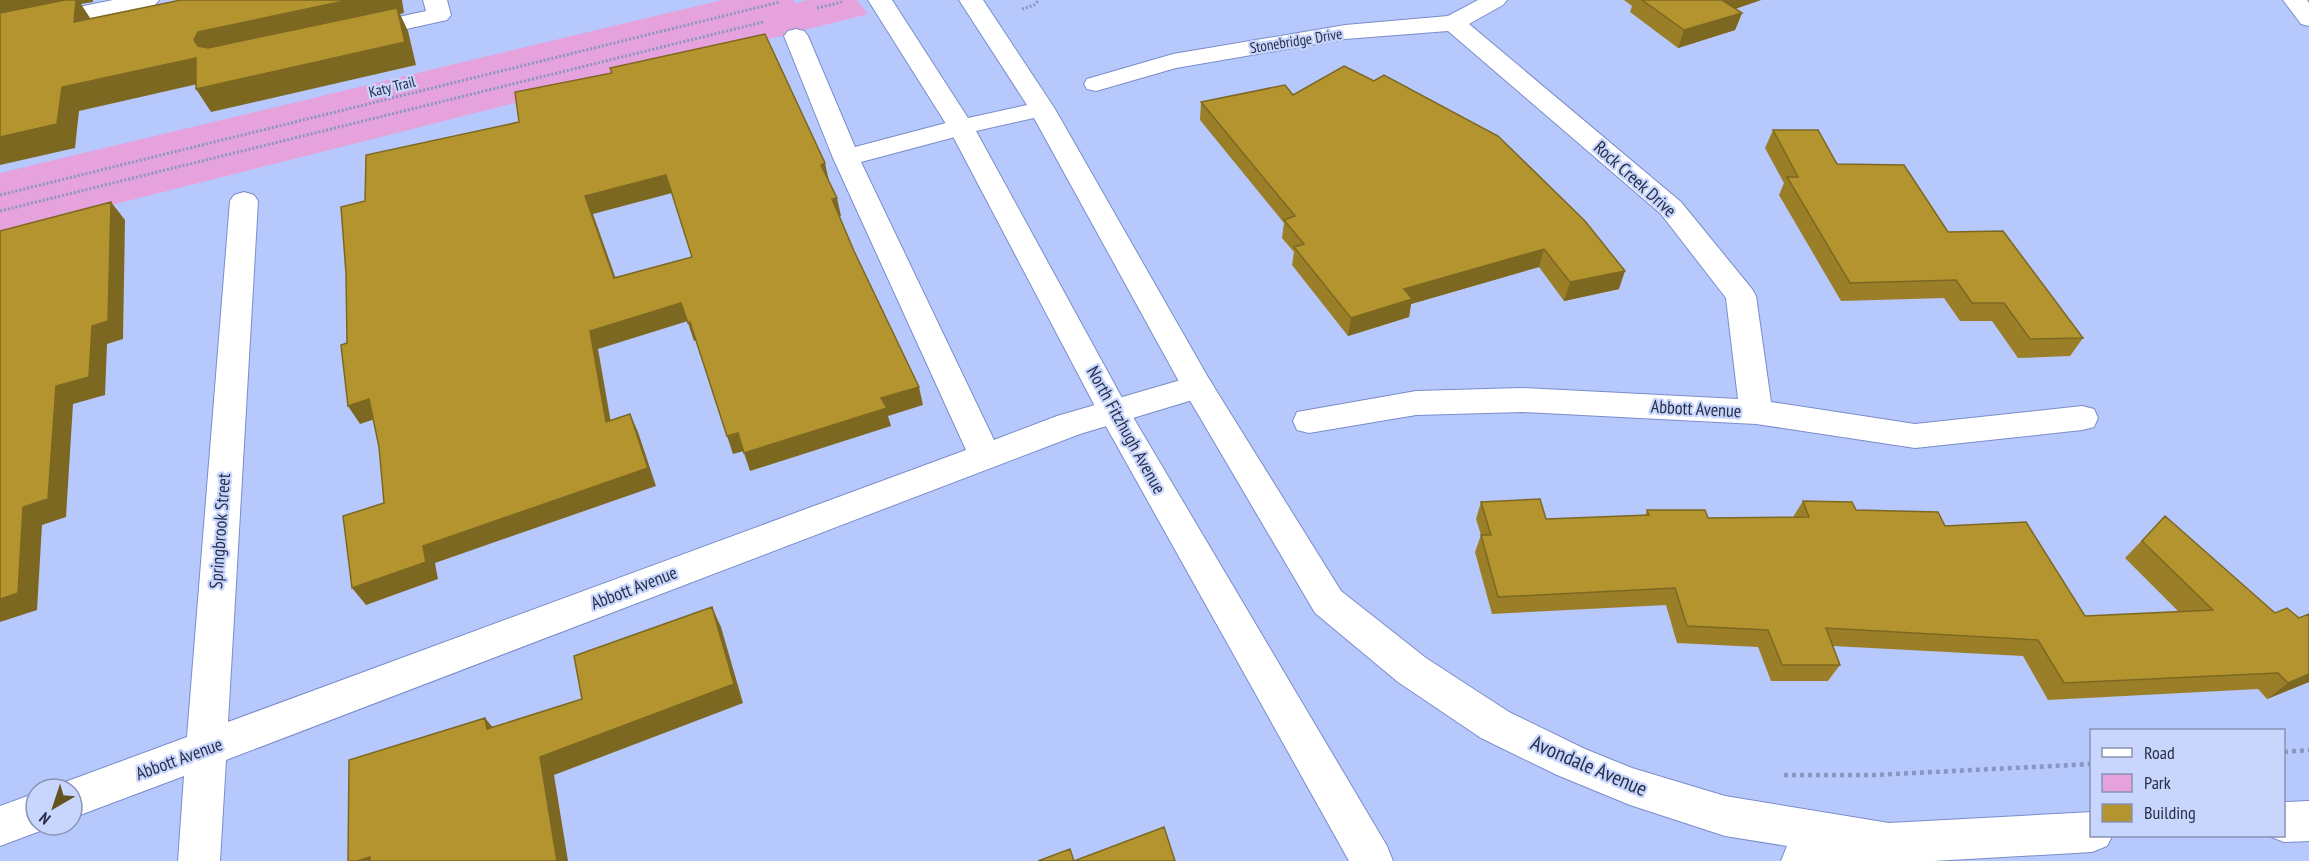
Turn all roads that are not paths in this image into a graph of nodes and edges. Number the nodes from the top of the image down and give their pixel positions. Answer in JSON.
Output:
{"nodes":[{"id":1,"x":147,"y":0,"type":"edge"},
{"id":2,"x":435,"y":0,"type":"edge"},
{"id":3,"x":880,"y":0,"type":"edge"},
{"id":4,"x":971,"y":0,"type":"edge"},
{"id":5,"x":1495,"y":0,"type":"edge"},
{"id":6,"x":2295,"y":0,"type":"edge"},
{"id":7,"x":2309,"y":19,"type":"edge"},
{"id":8,"x":1453,"y":23,"type":"junction"},
{"id":9,"x":0,"y":30,"type":"edge"},
{"id":10,"x":796,"y":36,"type":"dead end"},
{"id":11,"x":336,"y":37,"type":"edge"},
{"id":12,"x":1096,"y":84,"type":"dead end"},
{"id":13,"x":1042,"y":109,"type":"junction"},
{"id":14,"x":961,"y":128,"type":"junction"},
{"id":15,"x":846,"y":158,"type":"junction"},
{"id":16,"x":244,"y":201,"type":"dead end"},
{"id":17,"x":1198,"y":387,"type":"junction"},
{"id":18,"x":1114,"y":412,"type":"junction"},
{"id":19,"x":1756,"y":412,"type":"junction"},
{"id":20,"x":2082,"y":418,"type":"dead end"},
{"id":21,"x":1309,"y":421,"type":"dead end"},
{"id":22,"x":985,"y":456,"type":"junction"},
{"id":23,"x":205,"y":750,"type":"junction"},
{"id":24,"x":84,"y":795,"type":"edge"},
{"id":25,"x":24,"y":817,"type":"edge"},
{"id":26,"x":2309,"y":821,"type":"edge"},
{"id":27,"x":2285,"y":822,"type":"edge"},
{"id":28,"x":0,"y":826,"type":"edge"},
{"id":29,"x":2090,"y":832,"type":"edge"},
{"id":30,"x":1889,"y":843,"type":"junction"},
{"id":31,"x":199,"y":861,"type":"edge"},
{"id":32,"x":1372,"y":861,"type":"edge"},
{"id":33,"x":1802,"y":861,"type":"edge"}],
"edges":[{"from":1,"to":9,"type":"street"},
{"from":2,"to":11,"type":"street"},
{"from":3,"to":14,"type":"street","name":"North Fitzhugh Avenue"},
{"from":4,"to":13,"type":"street"},
{"from":5,"to":8,"type":"street","name":"Stonebridge Drive"},
{"from":6,"to":7,"type":"street"},
{"from":8,"to":12,"type":"street","name":"Stonebridge Drive"},
{"from":8,"to":19,"type":"street","name":"Rock Creek Drive"},
{"from":10,"to":15,"type":"street"},
{"from":13,"to":14,"type":"street"},
{"from":13,"to":17,"type":"street"},
{"from":14,"to":15,"type":"street"},
{"from":14,"to":18,"type":"street","name":"North Fitzhugh Avenue"},
{"from":15,"to":22,"type":"street"},
{"from":16,"to":23,"type":"street","name":"Springbrook Street"},
{"from":17,"to":18,"type":"street","name":"Abbott Avenue"},
{"from":17,"to":30,"type":"street","name":"Avondale Avenue"},
{"from":18,"to":22,"type":"street","name":"Abbott Avenue"},
{"from":18,"to":32,"type":"street","name":"North Fitzhugh Avenue"},
{"from":19,"to":20,"type":"street","name":"Abbott Avenue"},
{"from":19,"to":21,"type":"street","name":"Abbott Avenue"},
{"from":22,"to":23,"type":"street","name":"Abbott Avenue"},
{"from":23,"to":24,"type":"street","name":"Abbott Avenue"},
{"from":23,"to":31,"type":"street","name":"Springbrook Street"},
{"from":25,"to":28,"type":"street"},
{"from":26,"to":27,"type":"street"},
{"from":29,"to":30,"type":"street","name":"Avondale Avenue"},
{"from":30,"to":33,"type":"street","name":"Avondale Avenue"}]}
